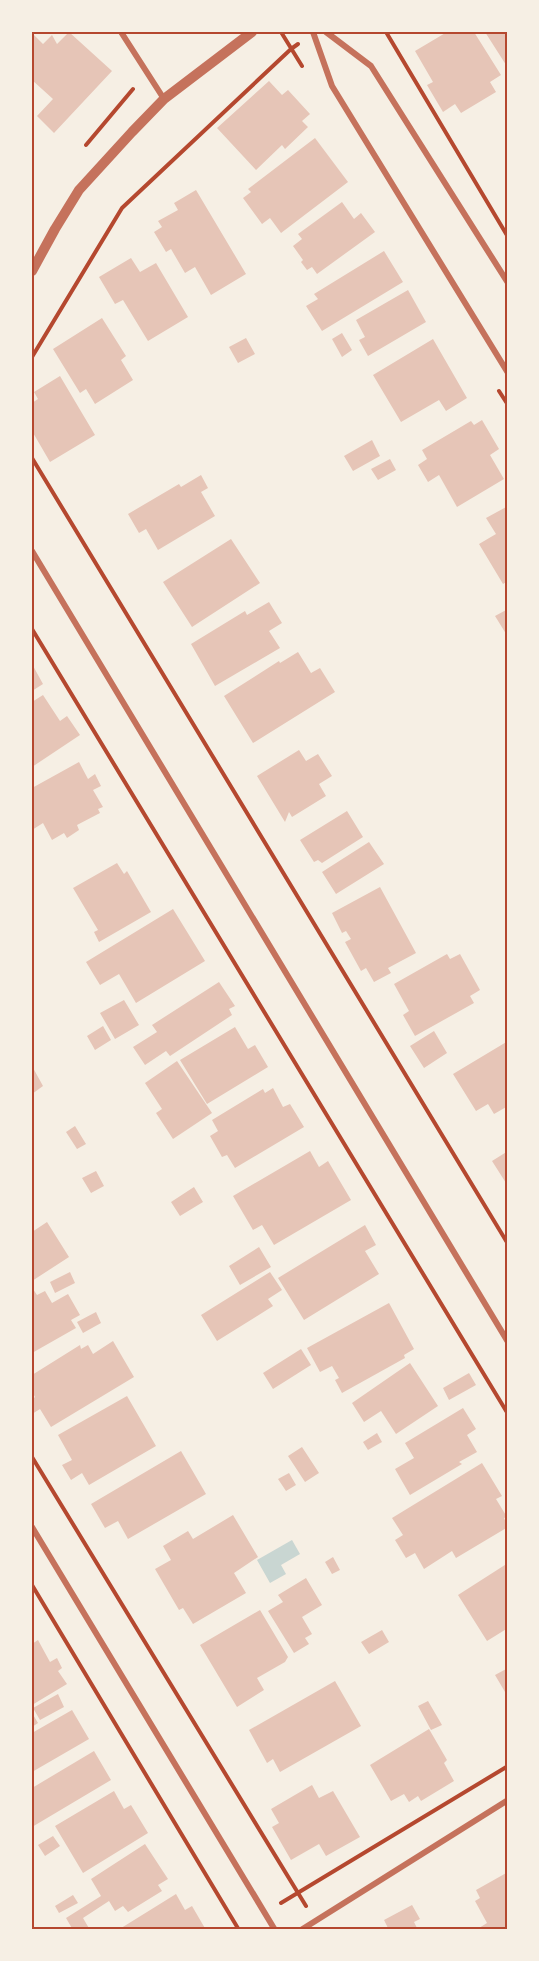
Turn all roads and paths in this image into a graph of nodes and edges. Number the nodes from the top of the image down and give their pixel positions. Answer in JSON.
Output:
{"nodes":[{"id":1,"x":121,"y":32,"type":"edge"},
{"id":2,"x":252,"y":32,"type":"edge"},
{"id":3,"x":326,"y":32,"type":"edge"},
{"id":4,"x":386,"y":32,"type":"edge"},
{"id":5,"x":314,"y":33,"type":"edge"},
{"id":6,"x":164,"y":99,"type":"junction"},
{"id":7,"x":507,"y":237,"type":"edge"},
{"id":8,"x":32,"y":271,"type":"edge"},
{"id":9,"x":507,"y":283,"type":"edge"},
{"id":10,"x":32,"y":357,"type":"edge"},
{"id":11,"x":507,"y":373,"type":"edge"},
{"id":12,"x":32,"y":458,"type":"edge"},
{"id":13,"x":32,"y":551,"type":"edge"},
{"id":14,"x":32,"y":629,"type":"edge"},
{"id":15,"x":507,"y":1244,"type":"edge"},
{"id":16,"x":507,"y":1342,"type":"edge"},
{"id":17,"x":507,"y":1413,"type":"edge"},
{"id":18,"x":32,"y":1457,"type":"edge"},
{"id":19,"x":32,"y":1527,"type":"edge"},
{"id":20,"x":32,"y":1585,"type":"edge"},
{"id":21,"x":507,"y":1766,"type":"edge"},
{"id":22,"x":507,"y":1800,"type":"edge"},
{"id":23,"x":298,"y":1893,"type":"junction"},
{"id":24,"x":265,"y":1913,"type":"junction"},
{"id":25,"x":315,"y":1921,"type":"junction"},
{"id":26,"x":239,"y":1929,"type":"edge"},
{"id":27,"x":275,"y":1929,"type":"edge"},
{"id":28,"x":301,"y":1929,"type":"edge"}],
"edges":[{"from":1,"to":6,"type":"street"},
{"from":2,"to":6,"type":"street"},
{"from":3,"to":9,"type":"street"},
{"from":4,"to":7,"type":"path"},
{"from":5,"to":10,"type":"path"},
{"from":5,"to":11,"type":"street"},
{"from":6,"to":8,"type":"street"},
{"from":12,"to":15,"type":"path"},
{"from":13,"to":16,"type":"street"},
{"from":14,"to":17,"type":"path"},
{"from":18,"to":23,"type":"path"},
{"from":19,"to":24,"type":"street"},
{"from":20,"to":26,"type":"path"},
{"from":21,"to":23,"type":"path"},
{"from":22,"to":25,"type":"street"},
{"from":23,"to":24,"type":"path"},
{"from":23,"to":25,"type":"path"},
{"from":24,"to":27,"type":"street"},
{"from":25,"to":28,"type":"street"}]}
